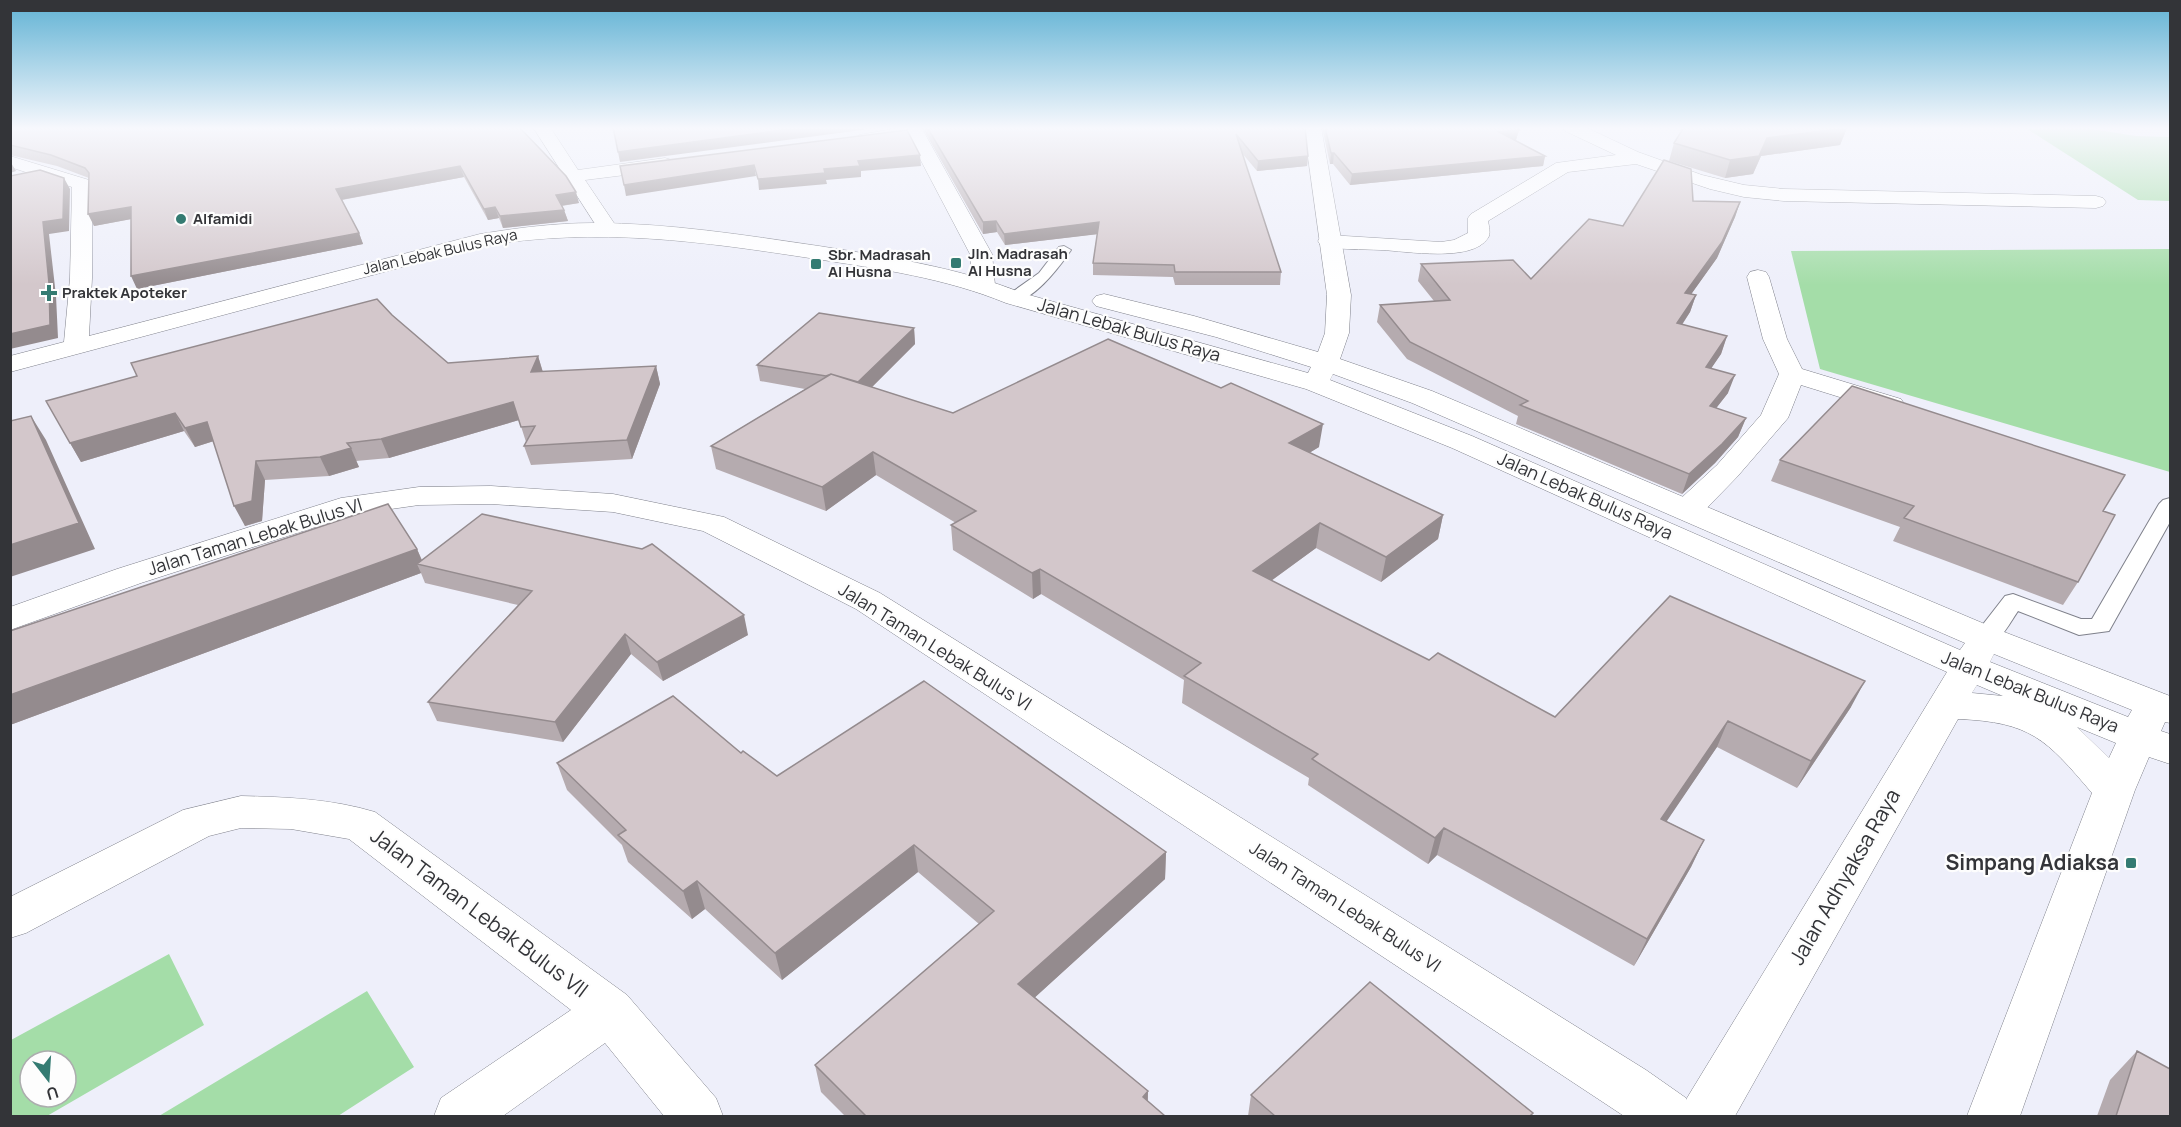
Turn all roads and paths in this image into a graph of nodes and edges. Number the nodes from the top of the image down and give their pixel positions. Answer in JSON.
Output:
{"nodes":[{"id":1,"x":70,"y":180,"type":"edge"},
{"id":2,"x":576,"y":180,"type":"edge"},
{"id":3,"x":941,"y":180,"type":"edge"},
{"id":4,"x":1320,"y":180,"type":"edge"},
{"id":5,"x":1543,"y":180,"type":"edge"},
{"id":6,"x":1696,"y":180,"type":"edge"},
{"id":7,"x":2096,"y":202,"type":"dead end"},
{"id":8,"x":608,"y":229,"type":"junction"},
{"id":9,"x":1328,"y":231,"type":"junction"},
{"id":10,"x":1064,"y":250,"type":"dead end"},
{"id":11,"x":1758,"y":277,"type":"dead end"},
{"id":12,"x":984,"y":285,"type":"junction"},
{"id":13,"x":1022,"y":291,"type":"junction"},
{"id":14,"x":76,"y":346,"type":"junction"},
{"id":15,"x":10,"y":364,"type":"edge"},
{"id":16,"x":1321,"y":372,"type":"junction"},
{"id":17,"x":1792,"y":374,"type":"junction"},
{"id":18,"x":1915,"y":413,"type":"edge"},
{"id":19,"x":2170,"y":504,"type":"edge"},
{"id":20,"x":1688,"y":509,"type":"junction"},
{"id":21,"x":10,"y":619,"type":"edge"},
{"id":22,"x":1976,"y":653,"type":"junction"},
{"id":23,"x":1946,"y":705,"type":"junction"},
{"id":24,"x":2158,"y":725,"type":"edge"},
{"id":25,"x":2114,"y":790,"type":"junction"},
{"id":26,"x":10,"y":919,"type":"edge"},
{"id":27,"x":610,"y":1011,"type":"junction"},
{"id":28,"x":460,"y":1116,"type":"edge"},
{"id":29,"x":697,"y":1116,"type":"edge"},
{"id":30,"x":1667,"y":1116,"type":"edge"},
{"id":31,"x":1706,"y":1116,"type":"edge"},
{"id":32,"x":1994,"y":1116,"type":"edge"}],
"edges":[{"from":1,"to":14,"type":"street"},
{"from":2,"to":8,"type":"street"},
{"from":3,"to":12,"type":"street"},
{"from":4,"to":9,"type":"street"},
{"from":5,"to":9,"type":"street"},
{"from":6,"to":7,"type":"street"},
{"from":8,"to":12,"type":"street","name":"Jalan Lebak Bulus Raya"},
{"from":8,"to":14,"type":"street","name":"Jalan Lebak Bulus Raya"},
{"from":9,"to":16,"type":"street"},
{"from":10,"to":13,"type":"lane"},
{"from":11,"to":17,"type":"street"},
{"from":12,"to":13,"type":"street","name":"Jalan Lebak Bulus Raya"},
{"from":13,"to":16,"type":"street","name":"Jalan Lebak Bulus Raya"},
{"from":14,"to":15,"type":"street","name":"Jalan Lebak Bulus Raya"},
{"from":16,"to":20,"type":"street","name":"Jalan Lebak Bulus Raya"},
{"from":16,"to":22,"type":"street","name":"Jalan Lebak Bulus Raya"},
{"from":17,"to":18,"type":"street"},
{"from":17,"to":20,"type":"street"},
{"from":19,"to":22,"type":"lane"},
{"from":20,"to":22,"type":"street","name":"Jalan Lebak Bulus Raya"},
{"from":21,"to":30,"type":"street","name":"Jalan Taman Lebak Bulus VI"},
{"from":22,"to":23,"type":"street","name":"Jalan Adhyaksa Raya"},
{"from":22,"to":24,"type":"street","name":"Jalan Lebak Bulus Raya"},
{"from":23,"to":25,"type":"street"},
{"from":23,"to":31,"type":"street","name":"Jalan Adhyaksa Raya"},
{"from":24,"to":25,"type":"street"},
{"from":25,"to":32,"type":"street"},
{"from":26,"to":27,"type":"street","name":"Jalan Taman Lebak Bulus VII"},
{"from":27,"to":28,"type":"street","name":"Jalan Taman Lebak Bulus VII"},
{"from":27,"to":29,"type":"street","name":"Jalan Taman Lebak Bulus VII"}]}
